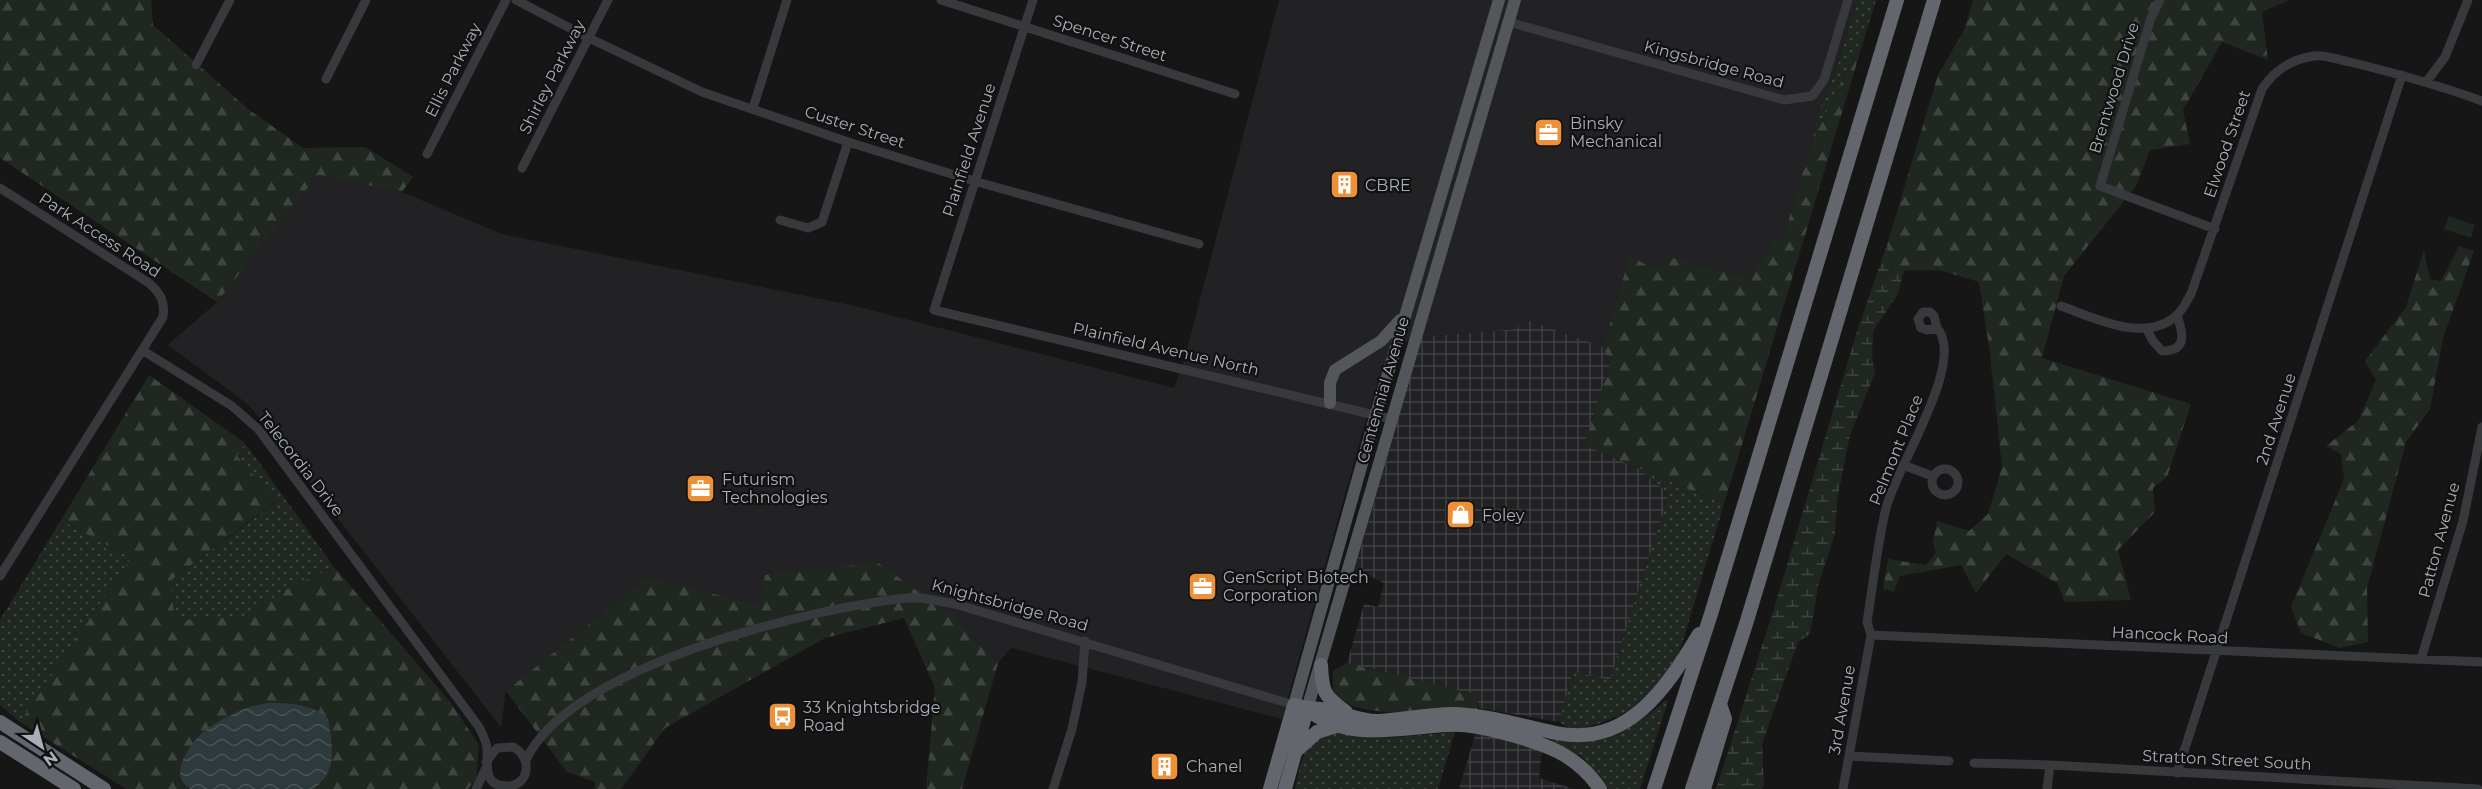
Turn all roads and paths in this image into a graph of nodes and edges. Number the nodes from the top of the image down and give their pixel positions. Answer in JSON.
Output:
{"nodes":[{"id":1,"x":230,"y":0,"type":"edge"},
{"id":2,"x":366,"y":0,"type":"edge"},
{"id":3,"x":506,"y":0,"type":"edge"},
{"id":4,"x":516,"y":0,"type":"edge"},
{"id":5,"x":608,"y":0,"type":"edge"},
{"id":6,"x":787,"y":0,"type":"edge"},
{"id":7,"x":941,"y":0,"type":"edge"},
{"id":8,"x":1033,"y":0,"type":"edge"},
{"id":9,"x":1499,"y":0,"type":"edge"},
{"id":10,"x":1515,"y":0,"type":"edge"},
{"id":11,"x":1848,"y":0,"type":"edge"},
{"id":12,"x":1897,"y":0,"type":"edge"},
{"id":13,"x":1934,"y":0,"type":"edge"},
{"id":14,"x":2160,"y":0,"type":"edge"},
{"id":15,"x":2468,"y":0,"type":"edge"},
{"id":16,"x":1509,"y":22,"type":"junction"},
{"id":17,"x":1025,"y":27,"type":"junction"},
{"id":18,"x":589,"y":38,"type":"junction"},
{"id":19,"x":196,"y":65,"type":"dead end"},
{"id":20,"x":2402,"y":75,"type":"junction"},
{"id":21,"x":326,"y":79,"type":"dead end"},
{"id":22,"x":2427,"y":81,"type":"junction"},
{"id":23,"x":1235,"y":94,"type":"dead end"},
{"id":24,"x":2482,"y":101,"type":"edge"},
{"id":25,"x":753,"y":108,"type":"junction"},
{"id":26,"x":848,"y":142,"type":"junction"},
{"id":27,"x":427,"y":154,"type":"dead end"},
{"id":28,"x":522,"y":168,"type":"dead end"},
{"id":29,"x":974,"y":181,"type":"junction"},
{"id":30,"x":0,"y":188,"type":"edge"},
{"id":31,"x":780,"y":220,"type":"dead end"},
{"id":32,"x":2215,"y":229,"type":"junction"},
{"id":33,"x":1199,"y":244,"type":"dead end"},
{"id":34,"x":2061,"y":306,"type":"dead end"},
{"id":35,"x":934,"y":310,"type":"joint"},
{"id":36,"x":1406,"y":312,"type":"junction"},
{"id":37,"x":2177,"y":315,"type":"junction"},
{"id":38,"x":1937,"y":328,"type":"dead end"},
{"id":39,"x":2146,"y":328,"type":"junction"},
{"id":40,"x":142,"y":350,"type":"junction"},
{"id":41,"x":1330,"y":403,"type":"junction"},
{"id":42,"x":1376,"y":414,"type":"junction"},
{"id":43,"x":1391,"y":418,"type":"junction"},
{"id":44,"x":2482,"y":427,"type":"edge"},
{"id":45,"x":1903,"y":465,"type":"junction"},
{"id":46,"x":1932,"y":476,"type":"dead end"},
{"id":47,"x":0,"y":576,"type":"edge"},
{"id":48,"x":1711,"y":614,"type":"junction"},
{"id":49,"x":1871,"y":636,"type":"junction"},
{"id":50,"x":1085,"y":641,"type":"junction"},
{"id":51,"x":2216,"y":652,"type":"junction"},
{"id":52,"x":2421,"y":659,"type":"junction"},
{"id":53,"x":2482,"y":662,"type":"edge"},
{"id":54,"x":1321,"y":665,"type":"junction"},
{"id":55,"x":1720,"y":704,"type":"junction"},
{"id":56,"x":1301,"y":707,"type":"junction"},
{"id":57,"x":1355,"y":718,"type":"junction"},
{"id":58,"x":0,"y":722,"type":"edge"},
{"id":59,"x":1341,"y":725,"type":"junction"},
{"id":60,"x":479,"y":727,"type":"junction"},
{"id":61,"x":545,"y":733,"type":"junction"},
{"id":62,"x":0,"y":742,"type":"edge"},
{"id":63,"x":511,"y":746,"type":"junction"},
{"id":64,"x":1296,"y":752,"type":"junction"},
{"id":65,"x":1849,"y":756,"type":"junction"},
{"id":66,"x":526,"y":760,"type":"junction"},
{"id":67,"x":1949,"y":761,"type":"dead end"},
{"id":68,"x":1974,"y":763,"type":"dead end"},
{"id":69,"x":486,"y":765,"type":"junction"},
{"id":70,"x":2050,"y":765,"type":"junction"},
{"id":71,"x":2177,"y":773,"type":"junction"},
{"id":72,"x":2314,"y":784,"type":"edge"},
{"id":73,"x":499,"y":788,"type":"edge"},
{"id":74,"x":74,"y":789,"type":"edge"},
{"id":75,"x":104,"y":789,"type":"edge"},
{"id":76,"x":476,"y":789,"type":"edge"},
{"id":77,"x":1053,"y":789,"type":"edge"},
{"id":78,"x":1270,"y":789,"type":"edge"},
{"id":79,"x":1285,"y":789,"type":"edge"},
{"id":80,"x":1600,"y":789,"type":"edge"},
{"id":81,"x":1654,"y":789,"type":"edge"},
{"id":82,"x":1692,"y":789,"type":"edge"},
{"id":83,"x":1704,"y":789,"type":"edge"},
{"id":84,"x":1843,"y":789,"type":"edge"},
{"id":85,"x":2047,"y":789,"type":"edge"},
{"id":86,"x":2478,"y":789,"type":"edge"}],
"edges":[{"from":1,"to":19,"type":"street"},
{"from":2,"to":21,"type":"street"},
{"from":3,"to":27,"type":"street","name":"Ellis Parkway"},
{"from":4,"to":18,"type":"street","name":"Custer Street"},
{"from":5,"to":18,"type":"street","name":"Shirley Parkway"},
{"from":6,"to":25,"type":"street"},
{"from":7,"to":17,"type":"street","name":"Spencer Street"},
{"from":8,"to":17,"type":"street","name":"Plainfield Avenue"},
{"from":9,"to":36,"type":"main road","name":"Centennial Avenue"},
{"from":10,"to":16,"type":"main road","name":"Centennial Avenue"},
{"from":11,"to":16,"type":"street","name":"Kingsbridge Road"},
{"from":12,"to":48,"type":"highway"},
{"from":13,"to":55,"type":"highway"},
{"from":14,"to":32,"type":"street","name":"Brentwood Drive"},
{"from":15,"to":22,"type":"street"},
{"from":16,"to":43,"type":"main road","name":"Centennial Avenue"},
{"from":17,"to":23,"type":"street","name":"Spencer Street"},
{"from":17,"to":29,"type":"street","name":"Plainfield Avenue"},
{"from":18,"to":25,"type":"street","name":"Custer Street"},
{"from":18,"to":28,"type":"street","name":"Shirley Parkway"},
{"from":20,"to":22,"type":"street","name":"Elwood Street"},
{"from":20,"to":32,"type":"street","name":"Elwood Street"},
{"from":20,"to":51,"type":"street","name":"2nd Avenue"},
{"from":22,"to":24,"type":"street","name":"Elwood Street"},
{"from":25,"to":26,"type":"street","name":"Custer Street"},
{"from":26,"to":29,"type":"street","name":"Custer Street"},
{"from":26,"to":31,"type":"street"},
{"from":29,"to":33,"type":"street","name":"Custer Street"},
{"from":29,"to":35,"type":"street","name":"Plainfield Avenue"},
{"from":30,"to":40,"type":"street","name":"Park Access Road"},
{"from":32,"to":37,"type":"street","name":"Elwood Street"},
{"from":34,"to":39,"type":"street"},
{"from":35,"to":41,"type":"street","name":"Plainfield Avenue North"},
{"from":36,"to":41,"type":"main road"},
{"from":36,"to":42,"type":"main road","name":"Centennial Avenue"},
{"from":37,"to":39,"type":"street"},
{"from":37,"to":39,"type":"street"},
{"from":38,"to":45,"type":"street","name":"Pelmont Place"},
{"from":40,"to":47,"type":"street"},
{"from":40,"to":60,"type":"street","name":"Telecordia Drive"},
{"from":41,"to":42,"type":"street","name":"Plainfield Avenue North"},
{"from":42,"to":43,"type":"street","name":"Plainfield Avenue North"},
{"from":42,"to":56,"type":"main road","name":"Centennial Avenue"},
{"from":43,"to":54,"type":"main road","name":"Centennial Avenue"},
{"from":44,"to":52,"type":"street","name":"Patton Avenue"},
{"from":45,"to":46,"type":"street"},
{"from":45,"to":49,"type":"street","name":"Pelmont Place"},
{"from":48,"to":57,"type":"highway"},
{"from":48,"to":81,"type":"highway"},
{"from":49,"to":51,"type":"street","name":"Hancock Road"},
{"from":49,"to":65,"type":"street","name":"3rd Avenue"},
{"from":50,"to":56,"type":"street","name":"Knightsbridge Road"},
{"from":50,"to":61,"type":"street","name":"Knightsbridge Road"},
{"from":50,"to":77,"type":"street"},
{"from":51,"to":52,"type":"street","name":"Hancock Road"},
{"from":51,"to":71,"type":"street","name":"2nd Avenue"},
{"from":52,"to":53,"type":"street","name":"Hancock Road"},
{"from":54,"to":56,"type":"main road","name":"Centennial Avenue"},
{"from":54,"to":57,"type":"highway"},
{"from":55,"to":82,"type":"highway"},
{"from":55,"to":83,"type":"highway"},
{"from":56,"to":57,"type":"highway"},
{"from":56,"to":59,"type":"highway"},
{"from":56,"to":64,"type":"highway","name":"Centennial Avenue"},
{"from":56,"to":78,"type":"highway","name":"Centennial Avenue"},
{"from":58,"to":75,"type":"highway"},
{"from":59,"to":64,"type":"highway"},
{"from":59,"to":80,"type":"highway"},
{"from":60,"to":63,"type":"street","name":"Telecordia Drive"},
{"from":60,"to":69,"type":"street","name":"Telecordia Drive"},
{"from":61,"to":63,"type":"street","name":"Knightsbridge Road"},
{"from":61,"to":66,"type":"street","name":"Knightsbridge Road"},
{"from":62,"to":74,"type":"highway"},
{"from":63,"to":66,"type":"street"},
{"from":63,"to":69,"type":"street"},
{"from":64,"to":79,"type":"highway","name":"Centennial Avenue"},
{"from":65,"to":67,"type":"street"},
{"from":65,"to":84,"type":"street","name":"3rd Avenue"},
{"from":66,"to":73,"type":"street"},
{"from":68,"to":70,"type":"street","name":"Stratton Street South"},
{"from":69,"to":73,"type":"street"},
{"from":69,"to":76,"type":"street"},
{"from":70,"to":71,"type":"street","name":"Stratton Street South"},
{"from":70,"to":85,"type":"street"},
{"from":71,"to":72,"type":"street","name":"Stratton Street South"},
{"from":72,"to":86,"type":"street","name":"Stratton Street South"}]}
